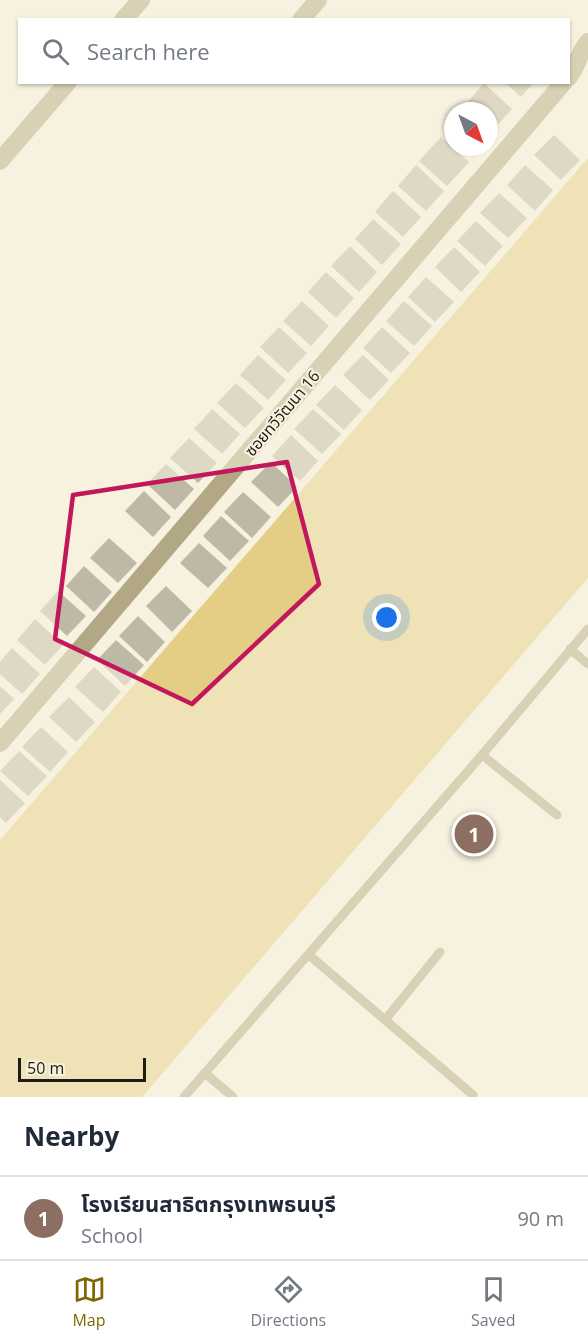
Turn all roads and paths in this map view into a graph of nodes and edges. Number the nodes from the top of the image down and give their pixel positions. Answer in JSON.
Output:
{"nodes":[{"id":1,"x":141,"y":0,"type":"edge"},
{"id":2,"x":318,"y":0,"type":"edge"},
{"id":3,"x":125,"y":18,"type":"edge"},
{"id":4,"x":303,"y":18,"type":"edge"},
{"id":5,"x":588,"y":42,"type":"edge"},
{"id":6,"x":574,"y":74,"type":"edge"},
{"id":7,"x":66,"y":84,"type":"edge"},
{"id":8,"x":565,"y":84,"type":"edge"},
{"id":9,"x":0,"y":161,"type":"edge"},
{"id":10,"x":588,"y":628,"type":"edge"},
{"id":11,"x":570,"y":650,"type":"junction"},
{"id":12,"x":588,"y":664,"type":"edge"},
{"id":13,"x":0,"y":743,"type":"edge"},
{"id":14,"x":482,"y":755,"type":"junction"},
{"id":15,"x":557,"y":815,"type":"dead end"},
{"id":16,"x":440,"y":952,"type":"dead end"},
{"id":17,"x":309,"y":955,"type":"junction"},
{"id":18,"x":385,"y":1020,"type":"junction"},
{"id":19,"x":205,"y":1072,"type":"junction"},
{"id":20,"x":473,"y":1095,"type":"dead end"},
{"id":21,"x":184,"y":1097,"type":"edge"},
{"id":22,"x":233,"y":1097,"type":"edge"}],
"edges":[{"from":1,"to":3,"type":"street"},
{"from":2,"to":4,"type":"street"},
{"from":5,"to":6,"type":"street","name":"ซอยทวีวัฒนา 16"},
{"from":7,"to":9,"type":"street"},
{"from":8,"to":13,"type":"street","name":"ซอยทวีวัฒนา 16"},
{"from":10,"to":11,"type":"lane"},
{"from":11,"to":12,"type":"lane"},
{"from":11,"to":14,"type":"lane"},
{"from":14,"to":15,"type":"lane"},
{"from":14,"to":17,"type":"lane"},
{"from":16,"to":18,"type":"lane"},
{"from":17,"to":18,"type":"lane"},
{"from":17,"to":19,"type":"lane"},
{"from":18,"to":20,"type":"lane"},
{"from":19,"to":21,"type":"lane"},
{"from":19,"to":22,"type":"lane"}]}
